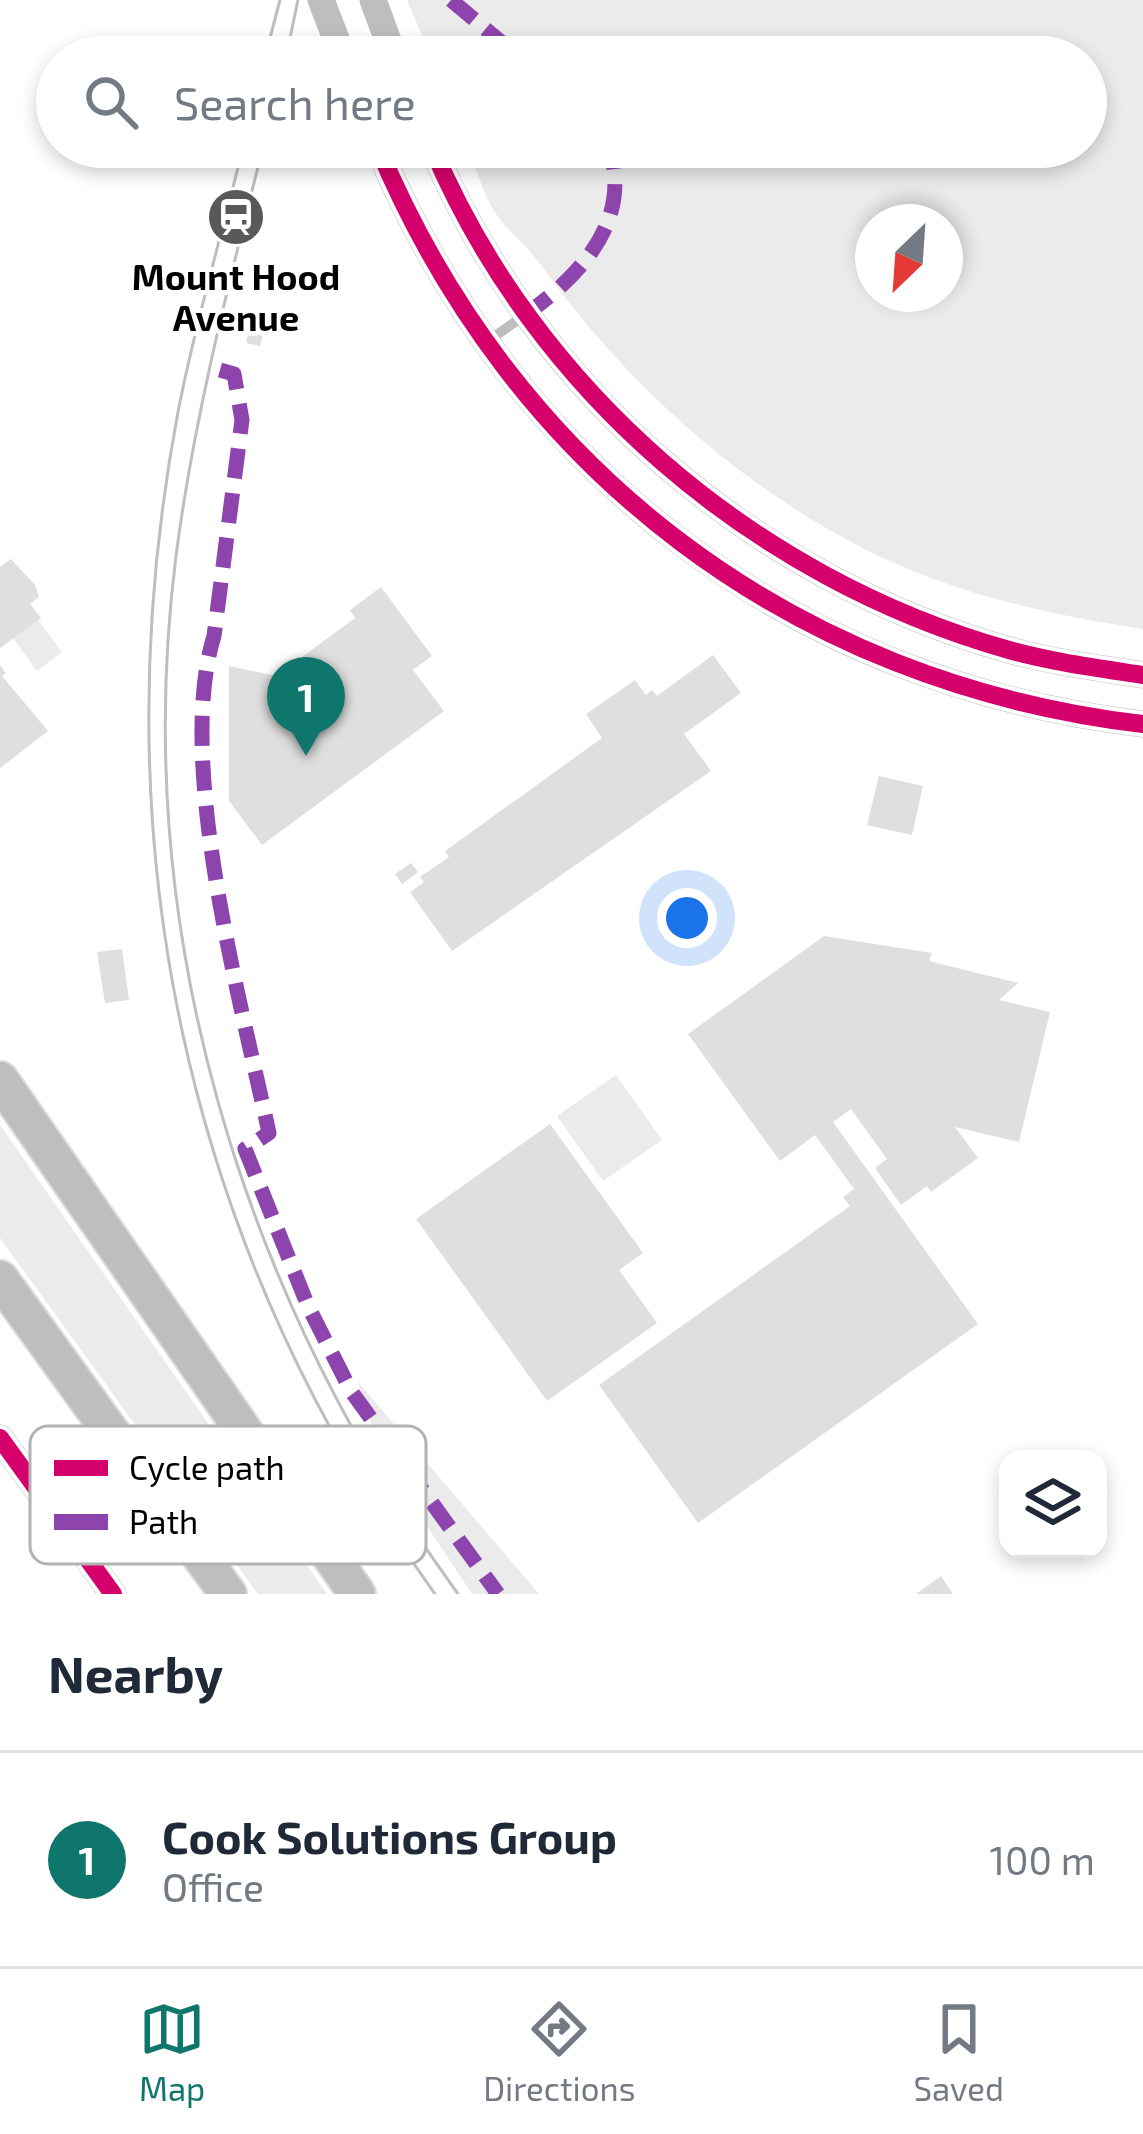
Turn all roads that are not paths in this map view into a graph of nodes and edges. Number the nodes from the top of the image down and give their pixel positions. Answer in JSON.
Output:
{"nodes":[{"id":1,"x":321,"y":0,"type":"edge"},
{"id":2,"x":373,"y":0,"type":"edge"},
{"id":3,"x":335,"y":36,"type":"edge"},
{"id":4,"x":386,"y":36,"type":"edge"},
{"id":5,"x":388,"y":168,"type":"edge"},
{"id":6,"x":442,"y":168,"type":"edge"},
{"id":7,"x":525,"y":315,"type":"junction"},
{"id":8,"x":485,"y":343,"type":"junction"},
{"id":9,"x":1143,"y":675,"type":"edge"},
{"id":10,"x":1143,"y":724,"type":"edge"},
{"id":11,"x":0,"y":1080,"type":"edge"},
{"id":12,"x":0,"y":1280,"type":"edge"},
{"id":13,"x":106,"y":1426,"type":"edge"},
{"id":14,"x":240,"y":1426,"type":"edge"},
{"id":15,"x":0,"y":1438,"type":"edge"},
{"id":16,"x":30,"y":1479,"type":"edge"},
{"id":17,"x":91,"y":1564,"type":"edge"},
{"id":18,"x":206,"y":1564,"type":"edge"},
{"id":19,"x":336,"y":1564,"type":"edge"},
{"id":20,"x":113,"y":1594,"type":"edge"},
{"id":21,"x":228,"y":1594,"type":"edge"},
{"id":22,"x":357,"y":1594,"type":"edge"}],
"edges":[{"from":1,"to":3,"type":"street"},
{"from":2,"to":4,"type":"street"},
{"from":5,"to":8,"type":"street"},
{"from":6,"to":7,"type":"street"},
{"from":7,"to":8,"type":"lane"},
{"from":7,"to":9,"type":"street"},
{"from":8,"to":10,"type":"street"},
{"from":11,"to":14,"type":"main road"},
{"from":12,"to":13,"type":"main road"},
{"from":15,"to":16,"type":"street"},
{"from":17,"to":20,"type":"street"},
{"from":18,"to":21,"type":"main road"},
{"from":19,"to":22,"type":"main road"}]}
